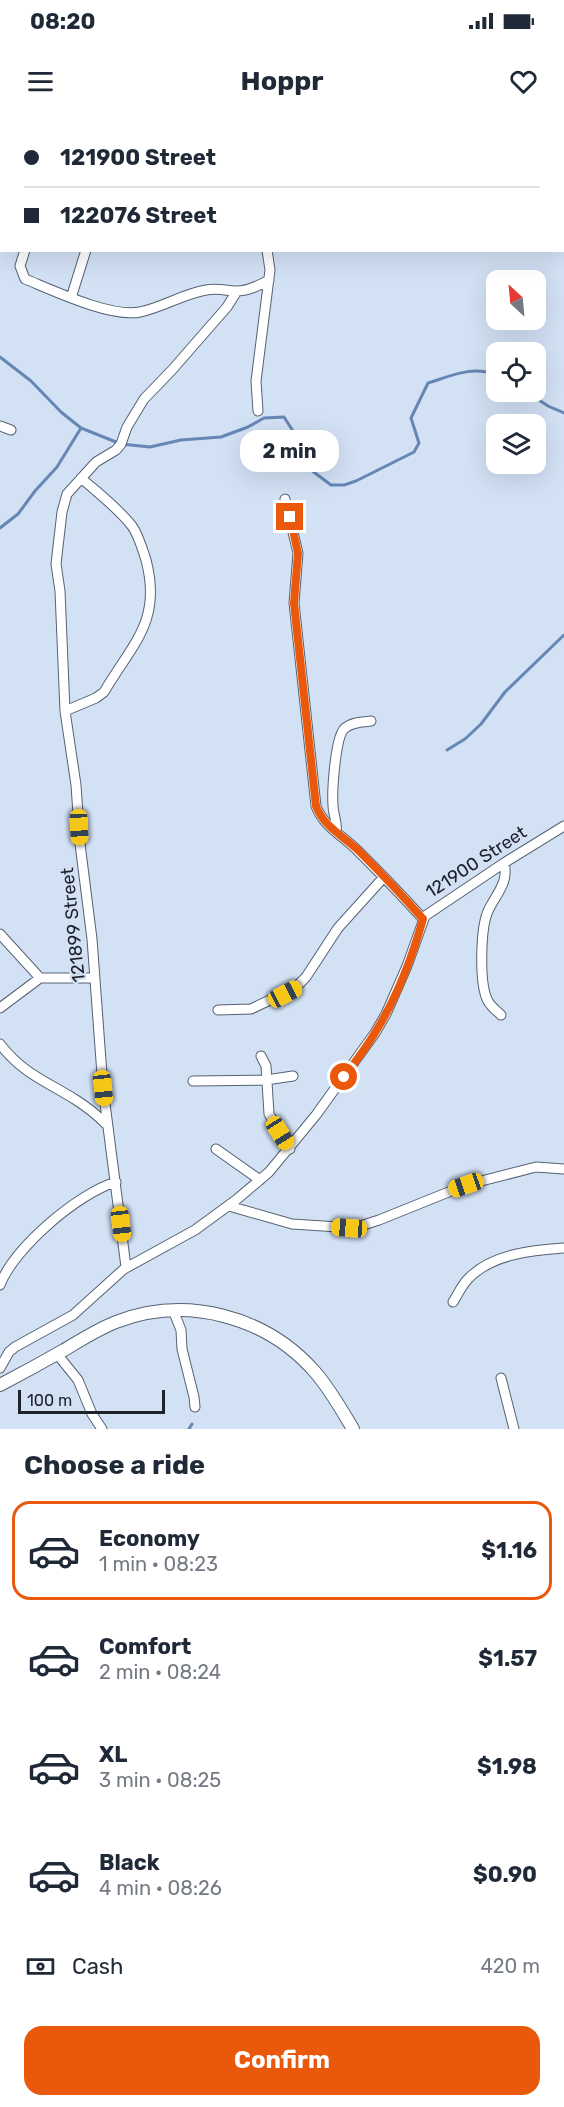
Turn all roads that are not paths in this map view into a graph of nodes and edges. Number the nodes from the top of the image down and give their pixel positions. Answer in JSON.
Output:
{"nodes":[{"id":1,"x":25,"y":252,"type":"edge"},
{"id":2,"x":85,"y":252,"type":"edge"},
{"id":3,"x":268,"y":252,"type":"edge"},
{"id":4,"x":269,"y":280,"type":"junction"},
{"id":5,"x":237,"y":291,"type":"junction"},
{"id":6,"x":71,"y":298,"type":"junction"},
{"id":7,"x":258,"y":411,"type":"dead end"},
{"id":8,"x":0,"y":426,"type":"edge"},
{"id":9,"x":11,"y":430,"type":"dead end"},
{"id":10,"x":81,"y":478,"type":"junction"},
{"id":11,"x":285,"y":499,"type":"dead end"},
{"id":12,"x":65,"y":711,"type":"junction"},
{"id":13,"x":371,"y":721,"type":"dead end"},
{"id":14,"x":564,"y":826,"type":"edge"},
{"id":15,"x":336,"y":832,"type":"junction"},
{"id":16,"x":504,"y":863,"type":"junction"},
{"id":17,"x":384,"y":877,"type":"junction"},
{"id":18,"x":423,"y":919,"type":"junction"},
{"id":19,"x":0,"y":934,"type":"edge"},
{"id":20,"x":40,"y":978,"type":"junction"},
{"id":21,"x":95,"y":978,"type":"junction"},
{"id":22,"x":0,"y":1008,"type":"edge"},
{"id":23,"x":218,"y":1010,"type":"dead end"},
{"id":24,"x":501,"y":1015,"type":"dead end"},
{"id":25,"x":0,"y":1044,"type":"edge"},
{"id":26,"x":261,"y":1056,"type":"dead end"},
{"id":27,"x":293,"y":1076,"type":"dead end"},
{"id":28,"x":266,"y":1080,"type":"junction"},
{"id":29,"x":192,"y":1082,"type":"dead end"},
{"id":30,"x":106,"y":1124,"type":"junction"},
{"id":31,"x":216,"y":1149,"type":"dead end"},
{"id":32,"x":290,"y":1149,"type":"junction"},
{"id":33,"x":564,"y":1169,"type":"edge"},
{"id":34,"x":260,"y":1180,"type":"junction"},
{"id":35,"x":116,"y":1182,"type":"junction"},
{"id":36,"x":229,"y":1206,"type":"junction"},
{"id":37,"x":564,"y":1248,"type":"edge"},
{"id":38,"x":126,"y":1267,"type":"junction"},
{"id":39,"x":0,"y":1285,"type":"edge"},
{"id":40,"x":453,"y":1302,"type":"dead end"},
{"id":41,"x":173,"y":1310,"type":"junction"},
{"id":42,"x":57,"y":1354,"type":"junction"},
{"id":43,"x":1,"y":1363,"type":"edge"},
{"id":44,"x":501,"y":1378,"type":"dead end"},
{"id":45,"x":0,"y":1385,"type":"edge"},
{"id":46,"x":195,"y":1407,"type":"dead end"},
{"id":47,"x":102,"y":1429,"type":"edge"},
{"id":48,"x":353,"y":1429,"type":"edge"},
{"id":49,"x":514,"y":1429,"type":"edge"}],
"edges":[{"from":1,"to":6,"type":"street"},
{"from":2,"to":6,"type":"street"},
{"from":3,"to":4,"type":"street"},
{"from":4,"to":5,"type":"street"},
{"from":4,"to":7,"type":"street"},
{"from":5,"to":6,"type":"street"},
{"from":5,"to":10,"type":"street","name":"121899 Street"},
{"from":8,"to":9,"type":"street"},
{"from":10,"to":12,"type":"street","name":"121899 Street"},
{"from":10,"to":12,"type":"street"},
{"from":11,"to":15,"type":"street"},
{"from":12,"to":21,"type":"street","name":"121899 Street"},
{"from":13,"to":15,"type":"street"},
{"from":14,"to":16,"type":"street","name":"121900 Street"},
{"from":15,"to":17,"type":"street"},
{"from":16,"to":18,"type":"street","name":"121900 Street"},
{"from":16,"to":24,"type":"street"},
{"from":17,"to":18,"type":"street"},
{"from":17,"to":23,"type":"street"},
{"from":18,"to":32,"type":"street","name":"121900 Street"},
{"from":19,"to":20,"type":"street"},
{"from":20,"to":21,"type":"street"},
{"from":20,"to":22,"type":"street"},
{"from":21,"to":30,"type":"street","name":"121899 Street"},
{"from":25,"to":30,"type":"street"},
{"from":26,"to":28,"type":"street"},
{"from":27,"to":28,"type":"street"},
{"from":28,"to":29,"type":"street"},
{"from":28,"to":32,"type":"street"},
{"from":30,"to":35,"type":"street","name":"121899 Street"},
{"from":31,"to":34,"type":"street"},
{"from":32,"to":34,"type":"street","name":"121900 Street"},
{"from":33,"to":36,"type":"street"},
{"from":34,"to":36,"type":"street","name":"121900 Street"},
{"from":35,"to":38,"type":"street","name":"121899 Street"},
{"from":35,"to":39,"type":"street"},
{"from":36,"to":38,"type":"street","name":"121900 Street"},
{"from":37,"to":40,"type":"street"},
{"from":38,"to":43,"type":"street","name":"121900 Street"},
{"from":41,"to":42,"type":"street"},
{"from":41,"to":46,"type":"street"},
{"from":41,"to":48,"type":"street"},
{"from":42,"to":45,"type":"street"},
{"from":42,"to":47,"type":"street"},
{"from":44,"to":49,"type":"street"}]}
